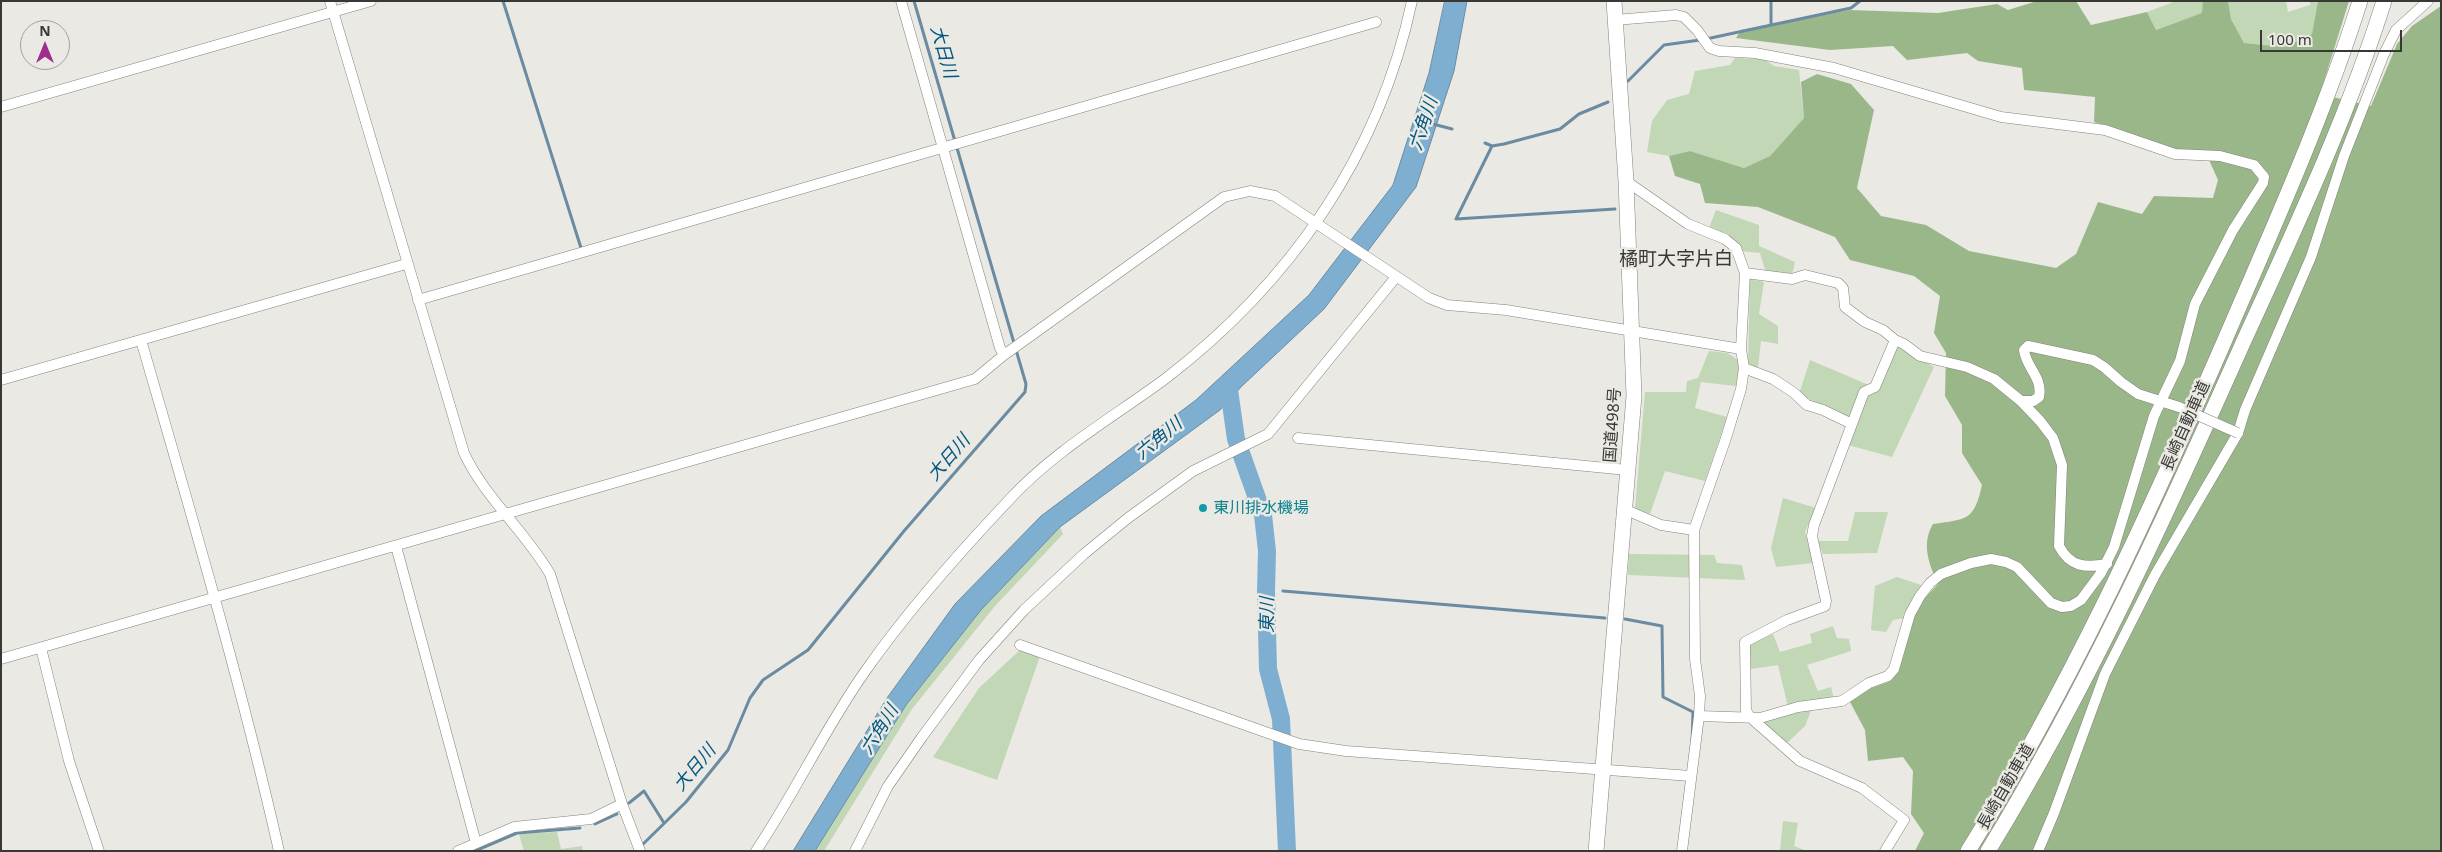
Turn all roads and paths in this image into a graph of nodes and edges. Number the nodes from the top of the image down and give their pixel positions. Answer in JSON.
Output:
{"nodes":[{"id":1,"x":330,"y":1,"type":"edge"},
{"id":2,"x":371,"y":1,"type":"edge"},
{"id":3,"x":901,"y":1,"type":"edge"},
{"id":4,"x":1412,"y":1,"type":"edge"},
{"id":5,"x":1614,"y":1,"type":"edge"},
{"id":6,"x":2360,"y":1,"type":"edge"},
{"id":7,"x":2384,"y":1,"type":"edge"},
{"id":8,"x":2428,"y":1,"type":"edge"},
{"id":9,"x":333,"y":12,"type":"junction"},
{"id":10,"x":1615,"y":20,"type":"junction"},
{"id":11,"x":1376,"y":22,"type":"dead end"},
{"id":12,"x":1,"y":107,"type":"edge"},
{"id":13,"x":944,"y":147,"type":"junction"},
{"id":14,"x":1626,"y":181,"type":"junction"},
{"id":15,"x":1318,"y":224,"type":"junction"},
{"id":16,"x":406,"y":264,"type":"junction"},
{"id":17,"x":1745,"y":273,"type":"junction"},
{"id":18,"x":1394,"y":275,"type":"junction"},
{"id":19,"x":418,"y":300,"type":"junction"},
{"id":20,"x":1632,"y":332,"type":"junction"},
{"id":21,"x":142,"y":340,"type":"junction"},
{"id":22,"x":1895,"y":340,"type":"junction"},
{"id":23,"x":1740,"y":350,"type":"junction"},
{"id":24,"x":1004,"y":355,"type":"junction"},
{"id":25,"x":1744,"y":368,"type":"junction"},
{"id":26,"x":1,"y":380,"type":"edge"},
{"id":27,"x":2162,"y":400,"type":"junction"},
{"id":28,"x":2021,"y":401,"type":"junction"},
{"id":29,"x":1852,"y":424,"type":"junction"},
{"id":30,"x":2238,"y":433,"type":"junction"},
{"id":31,"x":1298,"y":438,"type":"dead end"},
{"id":32,"x":1627,"y":470,"type":"junction"},
{"id":33,"x":1624,"y":509,"type":"junction"},
{"id":34,"x":506,"y":513,"type":"junction"},
{"id":35,"x":1694,"y":530,"type":"junction"},
{"id":36,"x":396,"y":546,"type":"junction"},
{"id":37,"x":2107,"y":564,"type":"junction"},
{"id":38,"x":215,"y":597,"type":"junction"},
{"id":39,"x":1020,"y":645,"type":"dead end"},
{"id":40,"x":41,"y":648,"type":"junction"},
{"id":41,"x":1,"y":659,"type":"edge"},
{"id":42,"x":1699,"y":716,"type":"junction"},
{"id":43,"x":1751,"y":718,"type":"junction"},
{"id":44,"x":1601,"y":769,"type":"junction"},
{"id":45,"x":1691,"y":776,"type":"junction"},
{"id":46,"x":622,"y":804,"type":"junction"},
{"id":47,"x":476,"y":842,"type":"junction"},
{"id":48,"x":98,"y":851,"type":"edge"},
{"id":49,"x":279,"y":851,"type":"edge"},
{"id":50,"x":458,"y":851,"type":"edge"},
{"id":51,"x":640,"y":851,"type":"edge"},
{"id":52,"x":756,"y":851,"type":"edge"},
{"id":53,"x":855,"y":851,"type":"edge"},
{"id":54,"x":1596,"y":851,"type":"edge"},
{"id":55,"x":1682,"y":851,"type":"edge"},
{"id":56,"x":1885,"y":851,"type":"edge"},
{"id":57,"x":1968,"y":851,"type":"edge"},
{"id":58,"x":1988,"y":851,"type":"edge"},
{"id":59,"x":2038,"y":851,"type":"edge"}],
"edges":[{"from":1,"to":9,"type":"street"},
{"from":2,"to":9,"type":"street"},
{"from":3,"to":13,"type":"street"},
{"from":4,"to":15,"type":"street"},
{"from":5,"to":10,"type":"highway","name":"国道498号"},
{"from":6,"to":57,"type":"highway","name":"長崎自動車道"},
{"from":7,"to":58,"type":"highway","name":"長崎自動車道"},
{"from":8,"to":30,"type":"street"},
{"from":9,"to":12,"type":"street"},
{"from":9,"to":16,"type":"street"},
{"from":10,"to":14,"type":"highway","name":"国道498号"},
{"from":10,"to":27,"type":"street"},
{"from":11,"to":13,"type":"street"},
{"from":13,"to":19,"type":"street"},
{"from":13,"to":24,"type":"street"},
{"from":14,"to":17,"type":"street"},
{"from":14,"to":20,"type":"highway","name":"国道498号"},
{"from":15,"to":18,"type":"street"},
{"from":15,"to":24,"type":"street"},
{"from":15,"to":52,"type":"street"},
{"from":16,"to":19,"type":"street"},
{"from":16,"to":21,"type":"street"},
{"from":17,"to":22,"type":"street"},
{"from":17,"to":23,"type":"street"},
{"from":18,"to":20,"type":"street"},
{"from":18,"to":53,"type":"street"},
{"from":19,"to":34,"type":"street"},
{"from":20,"to":23,"type":"street"},
{"from":20,"to":32,"type":"highway","name":"国道498号"},
{"from":21,"to":26,"type":"street"},
{"from":21,"to":38,"type":"street"},
{"from":22,"to":28,"type":"street"},
{"from":22,"to":29,"type":"street"},
{"from":23,"to":25,"type":"street"},
{"from":24,"to":34,"type":"street"},
{"from":25,"to":29,"type":"street"},
{"from":25,"to":35,"type":"street"},
{"from":27,"to":28,"type":"street"},
{"from":27,"to":30,"type":"street","bridge":true},
{"from":27,"to":37,"type":"street"},
{"from":28,"to":37,"type":"street"},
{"from":29,"to":43,"type":"street"},
{"from":30,"to":59,"type":"street"},
{"from":31,"to":32,"type":"street"},
{"from":32,"to":33,"type":"highway","name":"国道498号"},
{"from":33,"to":35,"type":"street"},
{"from":33,"to":44,"type":"highway","name":"国道498号"},
{"from":34,"to":36,"type":"street"},
{"from":34,"to":46,"type":"street"},
{"from":35,"to":42,"type":"street"},
{"from":36,"to":38,"type":"street"},
{"from":36,"to":47,"type":"street"},
{"from":37,"to":43,"type":"street"},
{"from":38,"to":40,"type":"street"},
{"from":38,"to":49,"type":"street"},
{"from":39,"to":44,"type":"street"},
{"from":40,"to":41,"type":"street"},
{"from":40,"to":48,"type":"street"},
{"from":42,"to":43,"type":"street"},
{"from":42,"to":45,"type":"street"},
{"from":43,"to":56,"type":"street"},
{"from":44,"to":45,"type":"street"},
{"from":44,"to":54,"type":"highway","name":"国道498号"},
{"from":45,"to":55,"type":"street"},
{"from":46,"to":47,"type":"street"},
{"from":46,"to":51,"type":"street"},
{"from":47,"to":50,"type":"street"}]}
